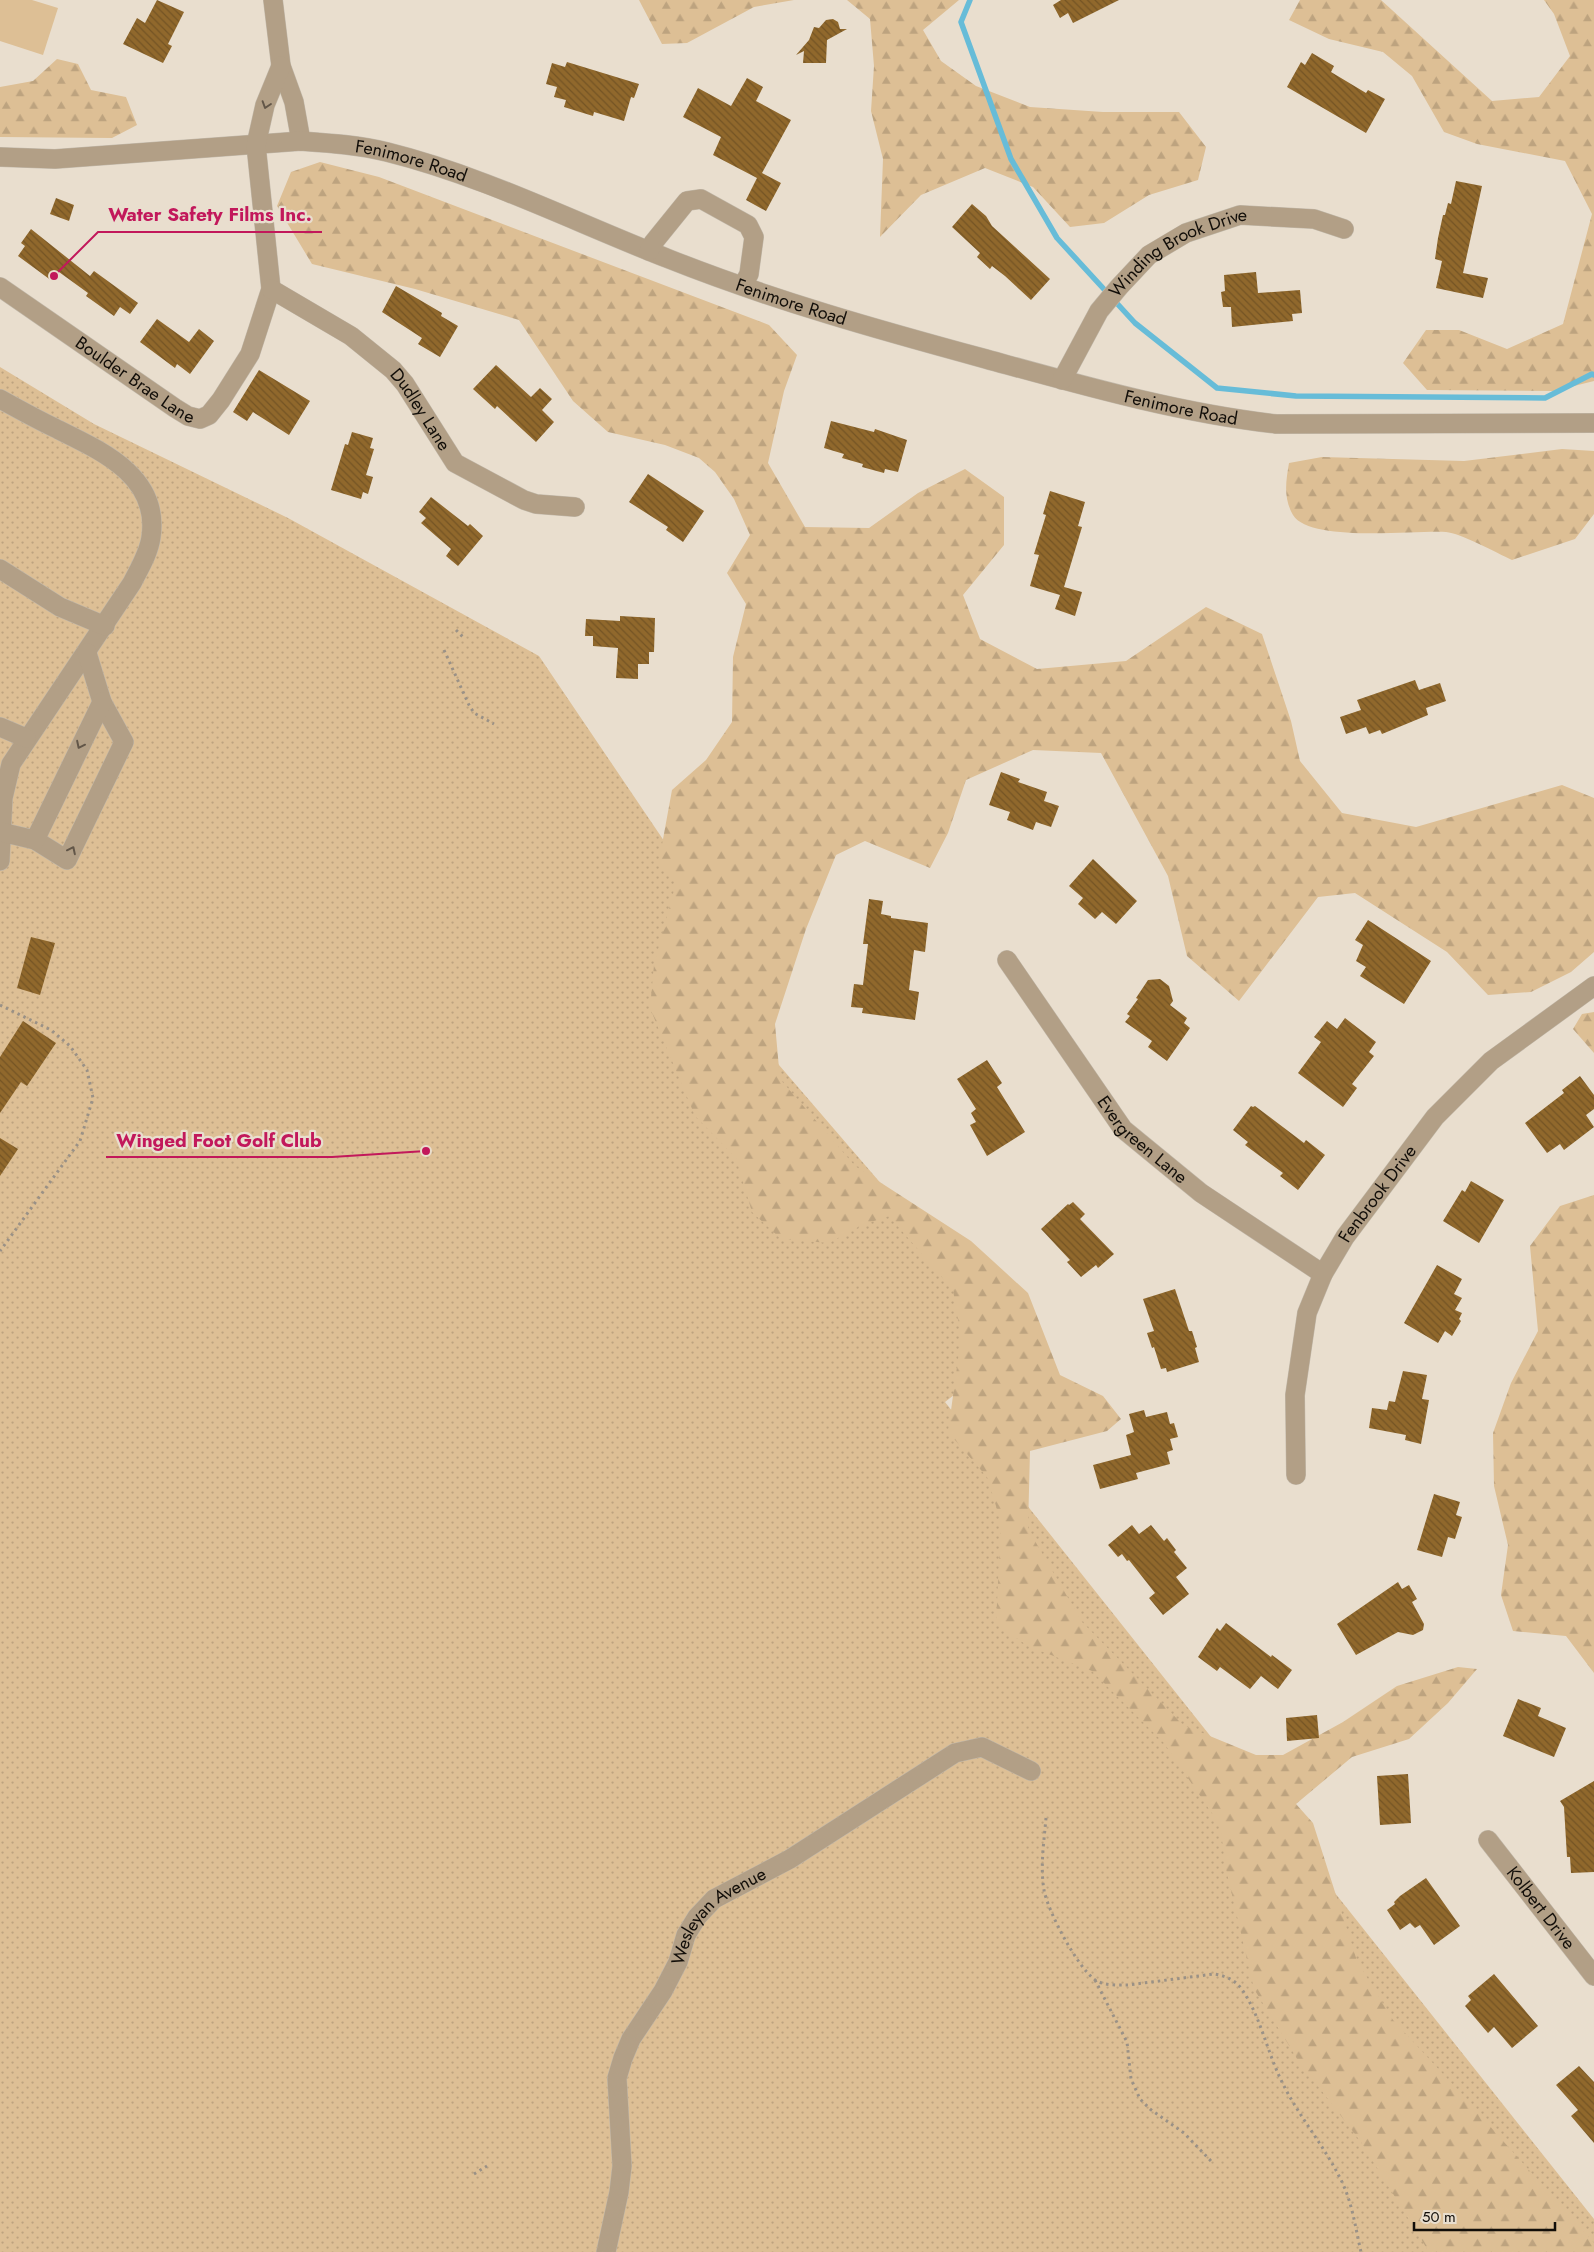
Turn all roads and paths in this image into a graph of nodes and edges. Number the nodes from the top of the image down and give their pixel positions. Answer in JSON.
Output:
{"nodes":[{"id":1,"x":273,"y":0,"type":"edge"},
{"id":2,"x":281,"y":66,"type":"junction"},
{"id":3,"x":301,"y":141,"type":"junction"},
{"id":4,"x":256,"y":145,"type":"junction"},
{"id":5,"x":0,"y":157,"type":"edge"},
{"id":6,"x":1344,"y":228,"type":"dead end"},
{"id":7,"x":649,"y":251,"type":"junction"},
{"id":8,"x":743,"y":285,"type":"junction"},
{"id":9,"x":0,"y":287,"type":"edge"},
{"id":10,"x":271,"y":288,"type":"junction"},
{"id":11,"x":1062,"y":380,"type":"junction"},
{"id":12,"x":0,"y":400,"type":"edge"},
{"id":13,"x":1594,"y":423,"type":"edge"},
{"id":14,"x":575,"y":508,"type":"dead end"},
{"id":15,"x":0,"y":569,"type":"edge"},
{"id":16,"x":105,"y":626,"type":"junction"},
{"id":17,"x":456,"y":630,"type":"dead end"},
{"id":18,"x":464,"y":638,"type":"dead end"},
{"id":19,"x":444,"y":650,"type":"dead end"},
{"id":20,"x":87,"y":653,"type":"junction"},
{"id":21,"x":102,"y":702,"type":"junction"},
{"id":22,"x":494,"y":724,"type":"dead end"},
{"id":23,"x":0,"y":727,"type":"edge"},
{"id":24,"x":26,"y":738,"type":"junction"},
{"id":25,"x":1,"y":832,"type":"edge"},
{"id":26,"x":35,"y":840,"type":"junction"},
{"id":27,"x":0,"y":861,"type":"edge"},
{"id":28,"x":1007,"y":960,"type":"dead end"},
{"id":29,"x":1594,"y":986,"type":"edge"},
{"id":30,"x":0,"y":1004,"type":"edge"},
{"id":31,"x":0,"y":1251,"type":"edge"},
{"id":32,"x":1323,"y":1274,"type":"junction"},
{"id":33,"x":1296,"y":1475,"type":"dead end"},
{"id":34,"x":1031,"y":1771,"type":"dead end"},
{"id":35,"x":1046,"y":1818,"type":"dead end"},
{"id":36,"x":1488,"y":1840,"type":"dead end"},
{"id":37,"x":1594,"y":1976,"type":"edge"},
{"id":38,"x":1094,"y":1979,"type":"junction"},
{"id":39,"x":1211,"y":2160,"type":"dead end"},
{"id":40,"x":487,"y":2166,"type":"dead end"},
{"id":41,"x":474,"y":2174,"type":"dead end"},
{"id":42,"x":606,"y":2252,"type":"edge"},
{"id":43,"x":1361,"y":2252,"type":"edge"}],
"edges":[{"from":1,"to":2,"type":"street"},
{"from":2,"to":3,"type":"street"},
{"from":2,"to":4,"type":"street","name":"Boulder Brae Lane","one_way":true},
{"from":3,"to":4,"type":"street","name":"Fenimore Road"},
{"from":3,"to":7,"type":"street","name":"Fenimore Road"},
{"from":4,"to":5,"type":"street","name":"Fenimore Road"},
{"from":4,"to":10,"type":"street","name":"Boulder Brae Lane"},
{"from":6,"to":11,"type":"street","name":"Winding Brook Drive"},
{"from":7,"to":8,"type":"street","name":"Fenimore Road"},
{"from":7,"to":8,"type":"street"},
{"from":8,"to":11,"type":"street","name":"Fenimore Road"},
{"from":9,"to":10,"type":"street","name":"Boulder Brae Lane"},
{"from":10,"to":14,"type":"street","name":"Dudley Lane"},
{"from":11,"to":13,"type":"street","name":"Fenimore Road"},
{"from":12,"to":16,"type":"street"},
{"from":15,"to":16,"type":"street"},
{"from":16,"to":20,"type":"street"},
{"from":17,"to":18,"type":"path"},
{"from":19,"to":22,"type":"path"},
{"from":20,"to":21,"type":"street"},
{"from":20,"to":24,"type":"street"},
{"from":21,"to":26,"type":"street","one_way":true},
{"from":26,"to":21,"type":"street","one_way":true},
{"from":23,"to":24,"type":"street"},
{"from":24,"to":25,"type":"street"},
{"from":25,"to":26,"type":"street"},
{"from":25,"to":27,"type":"street"},
{"from":28,"to":32,"type":"street","name":"Evergreen Lane"},
{"from":29,"to":32,"type":"street","name":"Fenbrook Drive"},
{"from":30,"to":31,"type":"path"},
{"from":32,"to":33,"type":"street","name":"Fenbrook Drive"},
{"from":34,"to":42,"type":"street","name":"Wesleyan Avenue"},
{"from":35,"to":38,"type":"path"},
{"from":36,"to":37,"type":"street","name":"Kolbert Drive"},
{"from":38,"to":39,"type":"path"},
{"from":38,"to":43,"type":"path"},
{"from":40,"to":41,"type":"path"}]}
